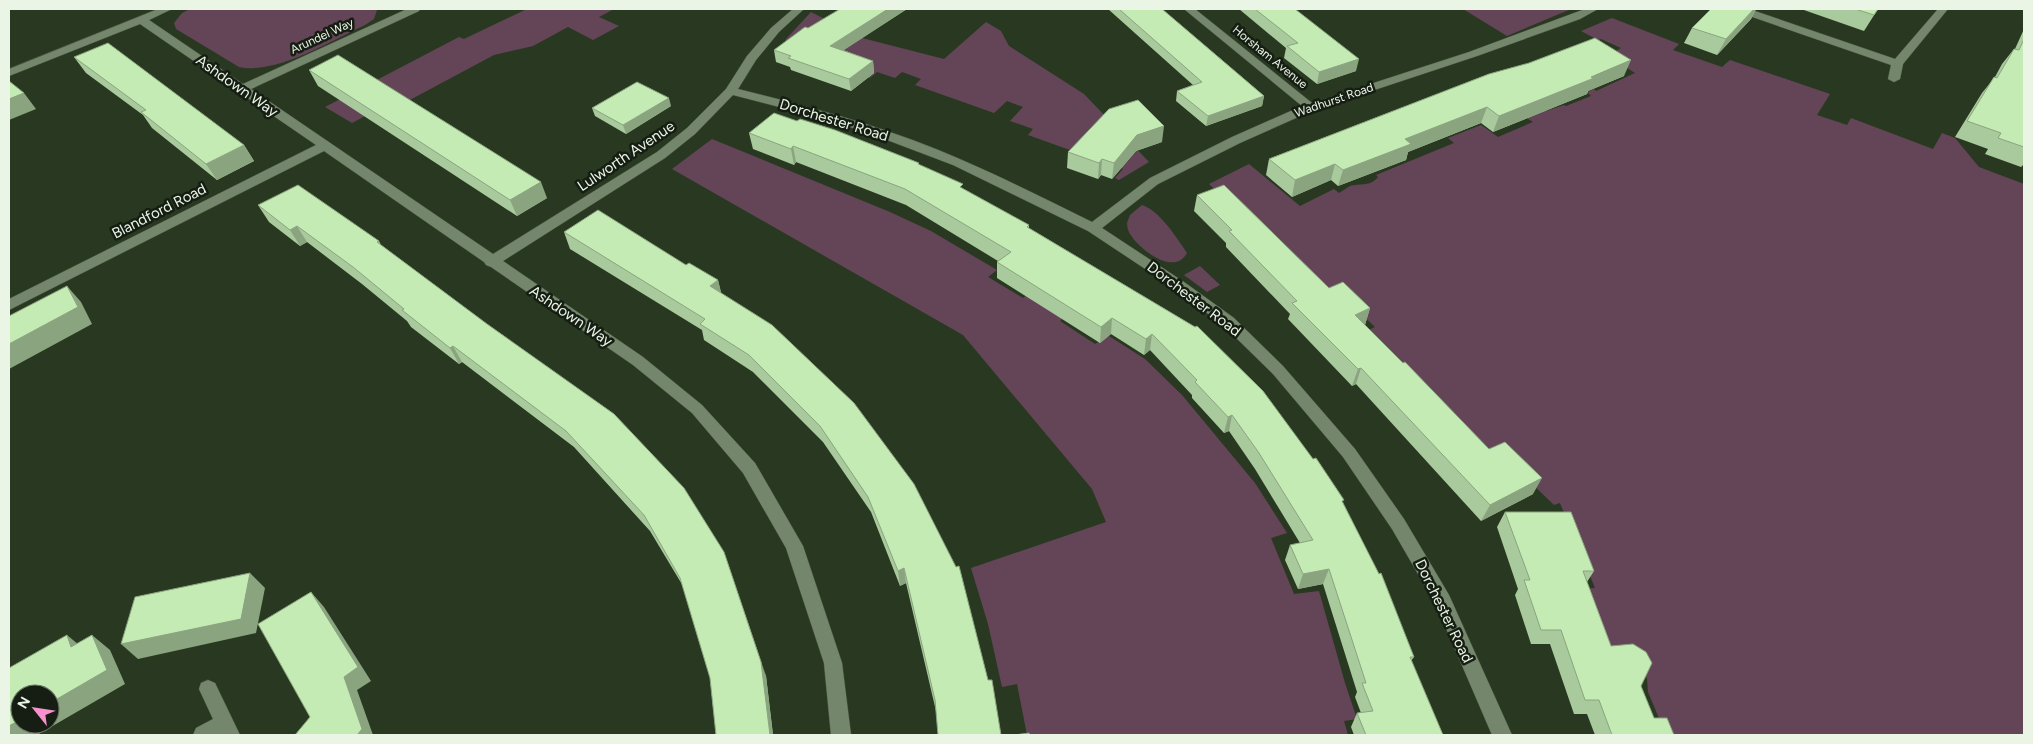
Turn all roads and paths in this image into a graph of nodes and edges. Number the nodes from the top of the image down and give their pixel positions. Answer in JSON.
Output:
{"nodes":[{"id":1,"x":167,"y":9,"type":"edge"},
{"id":2,"x":799,"y":9,"type":"edge"},
{"id":3,"x":1189,"y":9,"type":"edge"},
{"id":4,"x":1593,"y":9,"type":"edge"},
{"id":5,"x":1739,"y":9,"type":"edge"},
{"id":6,"x":1943,"y":9,"type":"edge"},
{"id":7,"x":407,"y":10,"type":"edge"},
{"id":8,"x":141,"y":19,"type":"junction"},
{"id":9,"x":1897,"y":63,"type":"junction"},
{"id":10,"x":9,"y":73,"type":"edge"},
{"id":11,"x":1894,"y":79,"type":"dead end"},
{"id":12,"x":241,"y":89,"type":"junction"},
{"id":13,"x":731,"y":91,"type":"junction"},
{"id":14,"x":1310,"y":107,"type":"junction"},
{"id":15,"x":324,"y":146,"type":"junction"},
{"id":16,"x":1093,"y":228,"type":"junction"},
{"id":17,"x":491,"y":262,"type":"junction"},
{"id":18,"x":9,"y":305,"type":"edge"},
{"id":19,"x":208,"y":690,"type":"dead end"},
{"id":20,"x":227,"y":729,"type":"edge"},
{"id":21,"x":203,"y":735,"type":"edge"},
{"id":22,"x":840,"y":735,"type":"edge"},
{"id":23,"x":1502,"y":735,"type":"edge"}],
"edges":[{"from":1,"to":8,"type":"street"},
{"from":2,"to":13,"type":"street","name":"Lulworth Avenue"},
{"from":3,"to":14,"type":"street","name":"Horsham Avenue"},
{"from":4,"to":14,"type":"street","name":"Wadhurst Road"},
{"from":5,"to":9,"type":"street"},
{"from":6,"to":9,"type":"street"},
{"from":7,"to":12,"type":"street","name":"Arundel Way"},
{"from":8,"to":10,"type":"street"},
{"from":8,"to":12,"type":"street","name":"Ashdown Way"},
{"from":9,"to":11,"type":"street"},
{"from":12,"to":15,"type":"street","name":"Ashdown Way"},
{"from":13,"to":16,"type":"street","name":"Dorchester Road"},
{"from":13,"to":17,"type":"street","name":"Lulworth Avenue"},
{"from":14,"to":16,"type":"street","name":"Wadhurst Road"},
{"from":15,"to":17,"type":"street","name":"Ashdown Way"},
{"from":15,"to":18,"type":"street","name":"Blandford Road"},
{"from":16,"to":23,"type":"street","name":"Dorchester Road"},
{"from":17,"to":22,"type":"street","name":"Ashdown Way"},
{"from":19,"to":20,"type":"street"},
{"from":20,"to":21,"type":"street"}]}
